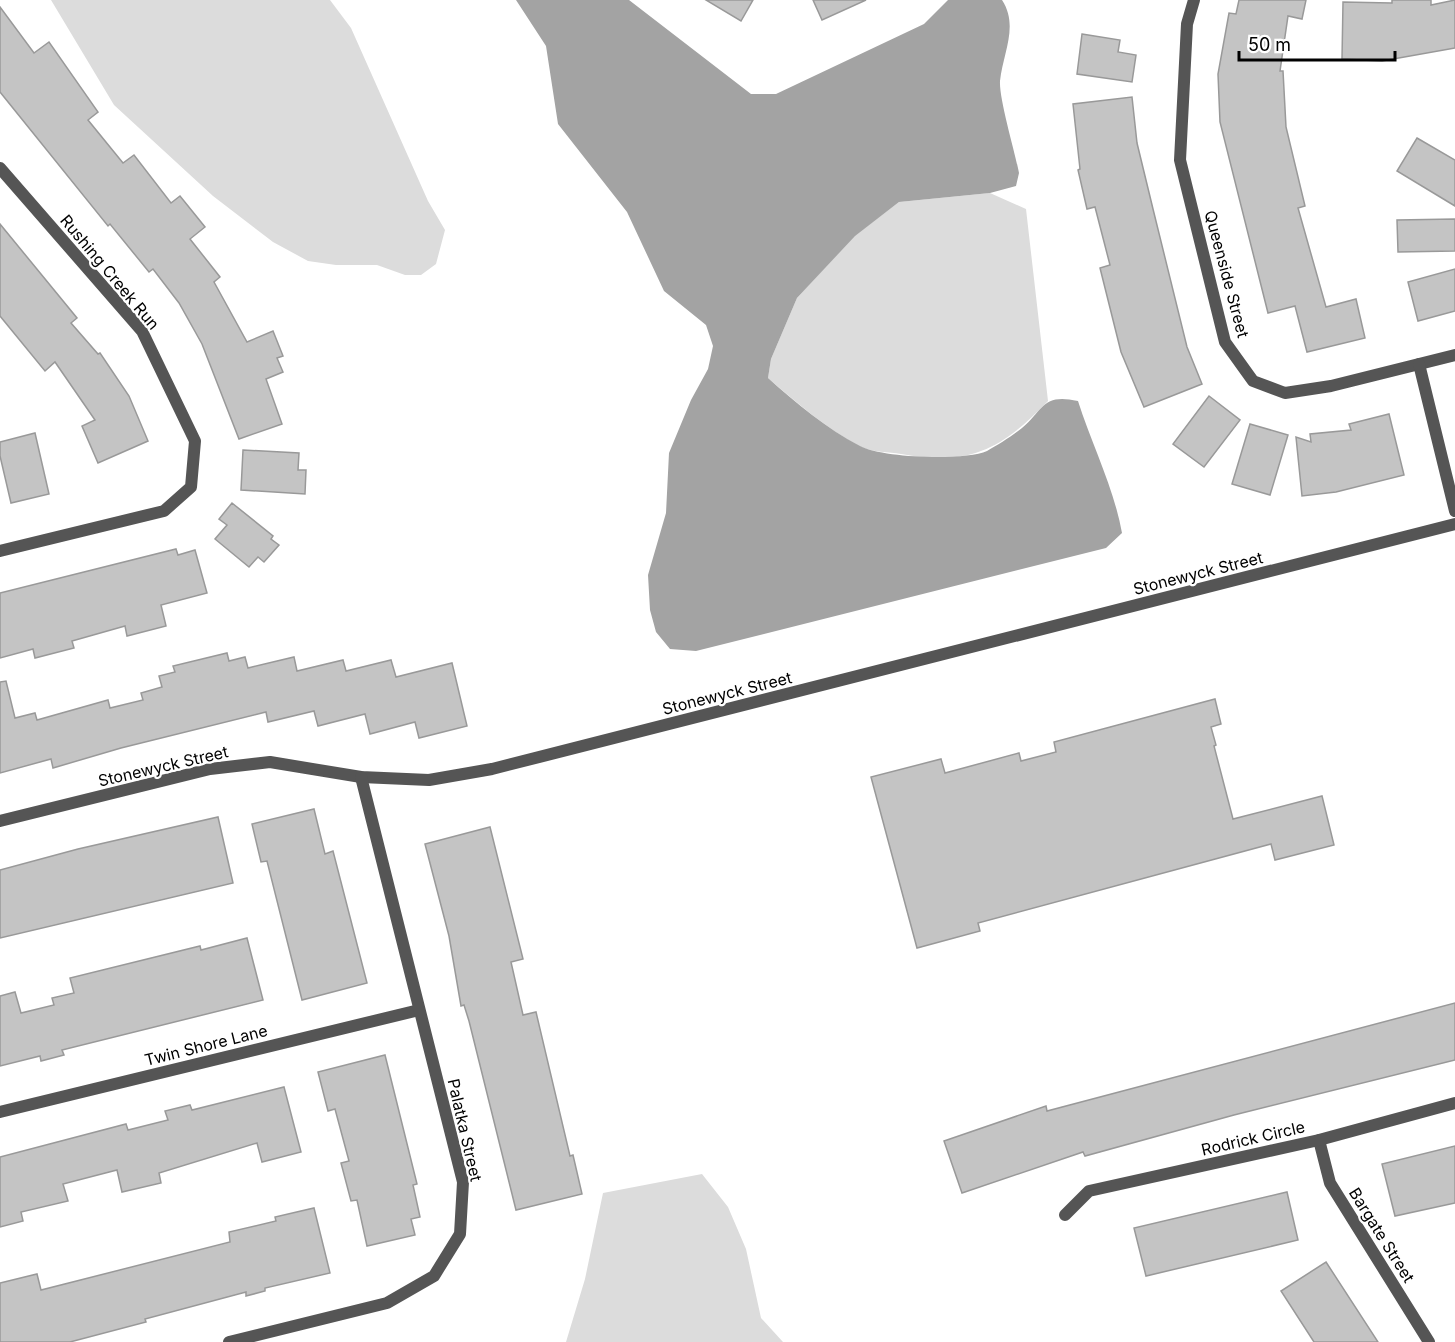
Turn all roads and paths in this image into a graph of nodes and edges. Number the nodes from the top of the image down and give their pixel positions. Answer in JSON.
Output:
{"nodes":[{"id":1,"x":1194,"y":0,"type":"edge"},
{"id":2,"x":0,"y":168,"type":"edge"},
{"id":3,"x":1455,"y":355,"type":"edge"},
{"id":4,"x":1419,"y":364,"type":"junction"},
{"id":5,"x":1455,"y":511,"type":"edge"},
{"id":6,"x":1455,"y":524,"type":"edge"},
{"id":7,"x":0,"y":551,"type":"edge"},
{"id":8,"x":361,"y":777,"type":"junction"},
{"id":9,"x":0,"y":821,"type":"edge"},
{"id":10,"x":419,"y":1010,"type":"junction"},
{"id":11,"x":1455,"y":1103,"type":"edge"},
{"id":12,"x":0,"y":1112,"type":"edge"},
{"id":13,"x":1319,"y":1140,"type":"junction"},
{"id":14,"x":1065,"y":1215,"type":"dead end"},
{"id":15,"x":229,"y":1342,"type":"edge"},
{"id":16,"x":1429,"y":1342,"type":"edge"}],
"edges":[{"from":1,"to":4,"type":"street","name":"Queenside Street"},
{"from":2,"to":7,"type":"street","name":"Rushing Creek Run"},
{"from":3,"to":4,"type":"street","name":"Queenside Street"},
{"from":4,"to":5,"type":"street"},
{"from":6,"to":8,"type":"street","name":"Stonewyck Street"},
{"from":8,"to":9,"type":"street","name":"Stonewyck Street"},
{"from":8,"to":10,"type":"street","name":"Palatka Street"},
{"from":10,"to":12,"type":"street","name":"Twin Shore Lane"},
{"from":10,"to":15,"type":"street","name":"Palatka Street"},
{"from":11,"to":13,"type":"street","name":"Rodrick Circle"},
{"from":13,"to":14,"type":"street","name":"Rodrick Circle"},
{"from":13,"to":16,"type":"street","name":"Bargate Street"}]}
